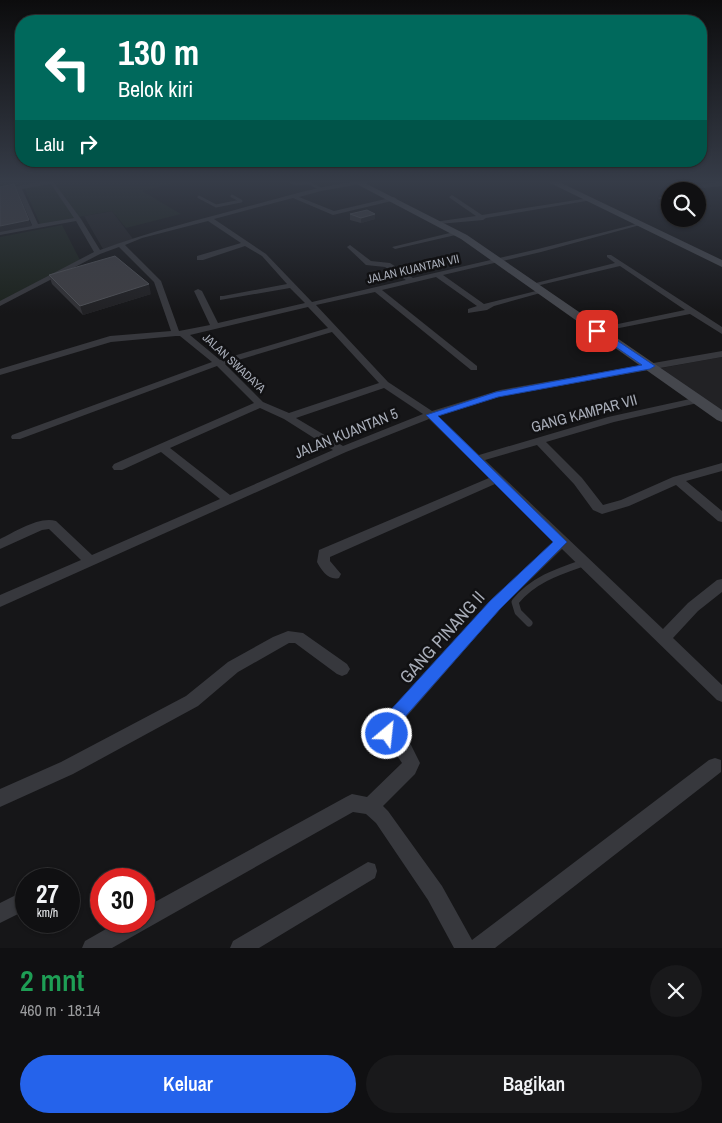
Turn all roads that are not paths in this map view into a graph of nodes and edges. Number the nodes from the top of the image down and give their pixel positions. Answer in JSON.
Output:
{"nodes":[{"id":1,"x":47,"y":224,"type":"edge"},
{"id":2,"x":81,"y":224,"type":"edge"},
{"id":3,"x":187,"y":224,"type":"edge"},
{"id":4,"x":217,"y":224,"type":"edge"},
{"id":5,"x":443,"y":224,"type":"edge"},
{"id":6,"x":638,"y":224,"type":"joint"},
{"id":7,"x":36,"y":226,"type":"joint"},
{"id":8,"x":0,"y":233,"type":"edge"},
{"id":9,"x":458,"y":233,"type":"junction"},
{"id":10,"x":246,"y":243,"type":"junction"},
{"id":11,"x":120,"y":244,"type":"junction"},
{"id":12,"x":350,"y":247,"type":"dead end"},
{"id":13,"x":396,"y":247,"type":"dead end"},
{"id":14,"x":98,"y":254,"type":"junction"},
{"id":15,"x":609,"y":256,"type":"dead end"},
{"id":16,"x":200,"y":258,"type":"dead end"},
{"id":17,"x":499,"y":260,"type":"junction"},
{"id":18,"x":621,"y":264,"type":"junction"},
{"id":19,"x":722,"y":264,"type":"edge"},
{"id":20,"x":438,"y":275,"type":"junction"},
{"id":21,"x":411,"y":280,"type":"junction"},
{"id":22,"x":292,"y":285,"type":"junction"},
{"id":23,"x":376,"y":288,"type":"junction"},
{"id":24,"x":536,"y":289,"type":"junction"},
{"id":25,"x":198,"y":291,"type":"dead end"},
{"id":26,"x":223,"y":298,"type":"dead end"},
{"id":27,"x":0,"y":304,"type":"edge"},
{"id":28,"x":309,"y":305,"type":"junction"},
{"id":29,"x":484,"y":308,"type":"junction"},
{"id":30,"x":471,"y":311,"type":"dead end"},
{"id":31,"x":691,"y":311,"type":"junction"},
{"id":32,"x":215,"y":326,"type":"junction"},
{"id":33,"x":333,"y":329,"type":"junction"},
{"id":34,"x":597,"y":331,"type":"junction"},
{"id":35,"x":722,"y":331,"type":"edge"},
{"id":36,"x":180,"y":334,"type":"junction"},
{"id":37,"x":722,"y":354,"type":"edge"},
{"id":38,"x":220,"y":364,"type":"junction"},
{"id":39,"x":650,"y":366,"type":"junction"},
{"id":40,"x":474,"y":368,"type":"dead end"},
{"id":41,"x":0,"y":372,"type":"edge"},
{"id":42,"x":385,"y":384,"type":"junction"},
{"id":43,"x":699,"y":400,"type":"junction"},
{"id":44,"x":260,"y":404,"type":"junction"},
{"id":45,"x":431,"y":415,"type":"junction"},
{"id":46,"x":288,"y":417,"type":"junction"},
{"id":47,"x":722,"y":417,"type":"edge"},
{"id":48,"x":16,"y":438,"type":"dead end"},
{"id":49,"x":538,"y":440,"type":"junction"},
{"id":50,"x":163,"y":448,"type":"junction"},
{"id":51,"x":342,"y":450,"type":"junction"},
{"id":52,"x":477,"y":459,"type":"junction"},
{"id":53,"x":118,"y":467,"type":"dead end"},
{"id":54,"x":722,"y":467,"type":"edge"},
{"id":55,"x":496,"y":478,"type":"junction"},
{"id":56,"x":677,"y":480,"type":"junction"},
{"id":57,"x":229,"y":500,"type":"junction"},
{"id":58,"x":722,"y":518,"type":"edge"},
{"id":59,"x":561,"y":542,"type":"junction"},
{"id":60,"x":0,"y":544,"type":"edge"},
{"id":61,"x":90,"y":561,"type":"junction"},
{"id":62,"x":583,"y":563,"type":"junction"},
{"id":63,"x":334,"y":574,"type":"dead end"},
{"id":64,"x":722,"y":584,"type":"edge"},
{"id":65,"x":0,"y":601,"type":"edge"},
{"id":66,"x":529,"y":623,"type":"dead end"},
{"id":67,"x":663,"y":639,"type":"junction"},
{"id":68,"x":342,"y":669,"type":"dead end"},
{"id":69,"x":722,"y":695,"type":"edge"},
{"id":70,"x":714,"y":766,"type":"dead end"},
{"id":71,"x":0,"y":798,"type":"edge"},
{"id":72,"x":370,"y":806,"type":"junction"},
{"id":73,"x":368,"y":872,"type":"dead end"},
{"id":74,"x":15,"y":906,"type":"edge"},
{"id":75,"x":0,"y":913,"type":"edge"},
{"id":76,"x":155,"y":913,"type":"edge"},
{"id":77,"x":119,"y":933,"type":"edge"},
{"id":78,"x":92,"y":948,"type":"edge"},
{"id":79,"x":240,"y":948,"type":"edge"},
{"id":80,"x":465,"y":948,"type":"edge"},
{"id":81,"x":478,"y":948,"type":"edge"}],
"edges":[{"from":1,"to":7,"type":"street"},
{"from":2,"to":14,"type":"street"},
{"from":3,"to":11,"type":"street"},
{"from":4,"to":10,"type":"street"},
{"from":5,"to":9,"type":"street"},
{"from":6,"to":17,"type":"street","name":"JALAN KUANTAN VII"},
{"from":6,"to":19,"type":"street"},
{"from":7,"to":8,"type":"street"},
{"from":9,"to":13,"type":"street"},
{"from":9,"to":17,"type":"street"},
{"from":10,"to":16,"type":"street"},
{"from":10,"to":22,"type":"street"},
{"from":11,"to":14,"type":"street"},
{"from":11,"to":36,"type":"street"},
{"from":12,"to":21,"type":"street"},
{"from":14,"to":27,"type":"street"},
{"from":15,"to":18,"type":"street"},
{"from":17,"to":20,"type":"street","name":"JALAN KUANTAN VII"},
{"from":17,"to":24,"type":"street"},
{"from":18,"to":24,"type":"street"},
{"from":18,"to":31,"type":"street"},
{"from":20,"to":21,"type":"street","name":"JALAN KUANTAN VII"},
{"from":20,"to":29,"type":"street"},
{"from":21,"to":23,"type":"street","name":"JALAN KUANTAN VII"},
{"from":22,"to":26,"type":"street"},
{"from":22,"to":28,"type":"street"},
{"from":23,"to":28,"type":"street","name":"JALAN KUANTAN VII"},
{"from":23,"to":40,"type":"street"},
{"from":24,"to":29,"type":"street"},
{"from":24,"to":34,"type":"street"},
{"from":25,"to":32,"type":"street"},
{"from":28,"to":32,"type":"street","name":"JALAN KUANTAN VII"},
{"from":28,"to":33,"type":"street"},
{"from":29,"to":30,"type":"street"},
{"from":31,"to":34,"type":"street"},
{"from":31,"to":35,"type":"street"},
{"from":32,"to":36,"type":"street","name":"JALAN KUANTAN VII"},
{"from":33,"to":38,"type":"street"},
{"from":33,"to":42,"type":"street"},
{"from":34,"to":39,"type":"street"},
{"from":36,"to":38,"type":"street","name":"JALAN SWADAYA"},
{"from":36,"to":41,"type":"street","name":"JALAN KUANTAN VII"},
{"from":37,"to":39,"type":"street","name":"JALAN KUANTAN 5"},
{"from":38,"to":44,"type":"street","name":"JALAN SWADAYA"},
{"from":38,"to":48,"type":"street"},
{"from":39,"to":43,"type":"street"},
{"from":39,"to":45,"type":"street","name":"JALAN KUANTAN 5"},
{"from":42,"to":45,"type":"street"},
{"from":42,"to":46,"type":"street"},
{"from":43,"to":47,"type":"street"},
{"from":43,"to":49,"type":"street","name":"GANG KAMPAR VII"},
{"from":44,"to":46,"type":"street","name":"JALAN SWADAYA"},
{"from":44,"to":50,"type":"street"},
{"from":45,"to":51,"type":"street","name":"JALAN KUANTAN 5"},
{"from":45,"to":52,"type":"street"},
{"from":46,"to":51,"type":"street","name":"JALAN SWADAYA"},
{"from":49,"to":52,"type":"street","name":"GANG KAMPAR VII"},
{"from":49,"to":56,"type":"street"},
{"from":50,"to":53,"type":"street"},
{"from":50,"to":57,"type":"street"},
{"from":51,"to":57,"type":"street","name":"JALAN KUANTAN 5"},
{"from":52,"to":55,"type":"street"},
{"from":54,"to":56,"type":"street"},
{"from":55,"to":59,"type":"street"},
{"from":55,"to":63,"type":"street"},
{"from":56,"to":58,"type":"street"},
{"from":57,"to":61,"type":"street","name":"JALAN KUANTAN 5"},
{"from":59,"to":62,"type":"street"},
{"from":59,"to":72,"type":"street","name":"GANG PINANG II"},
{"from":60,"to":61,"type":"street"},
{"from":61,"to":65,"type":"street","name":"JALAN KUANTAN 5"},
{"from":62,"to":66,"type":"lane"},
{"from":62,"to":67,"type":"street"},
{"from":64,"to":67,"type":"street"},
{"from":67,"to":69,"type":"street"},
{"from":68,"to":71,"type":"street"},
{"from":70,"to":81,"type":"street"},
{"from":72,"to":76,"type":"street"},
{"from":72,"to":80,"type":"street"},
{"from":73,"to":79,"type":"street"},
{"from":74,"to":75,"type":"street"},
{"from":77,"to":78,"type":"street"}]}
